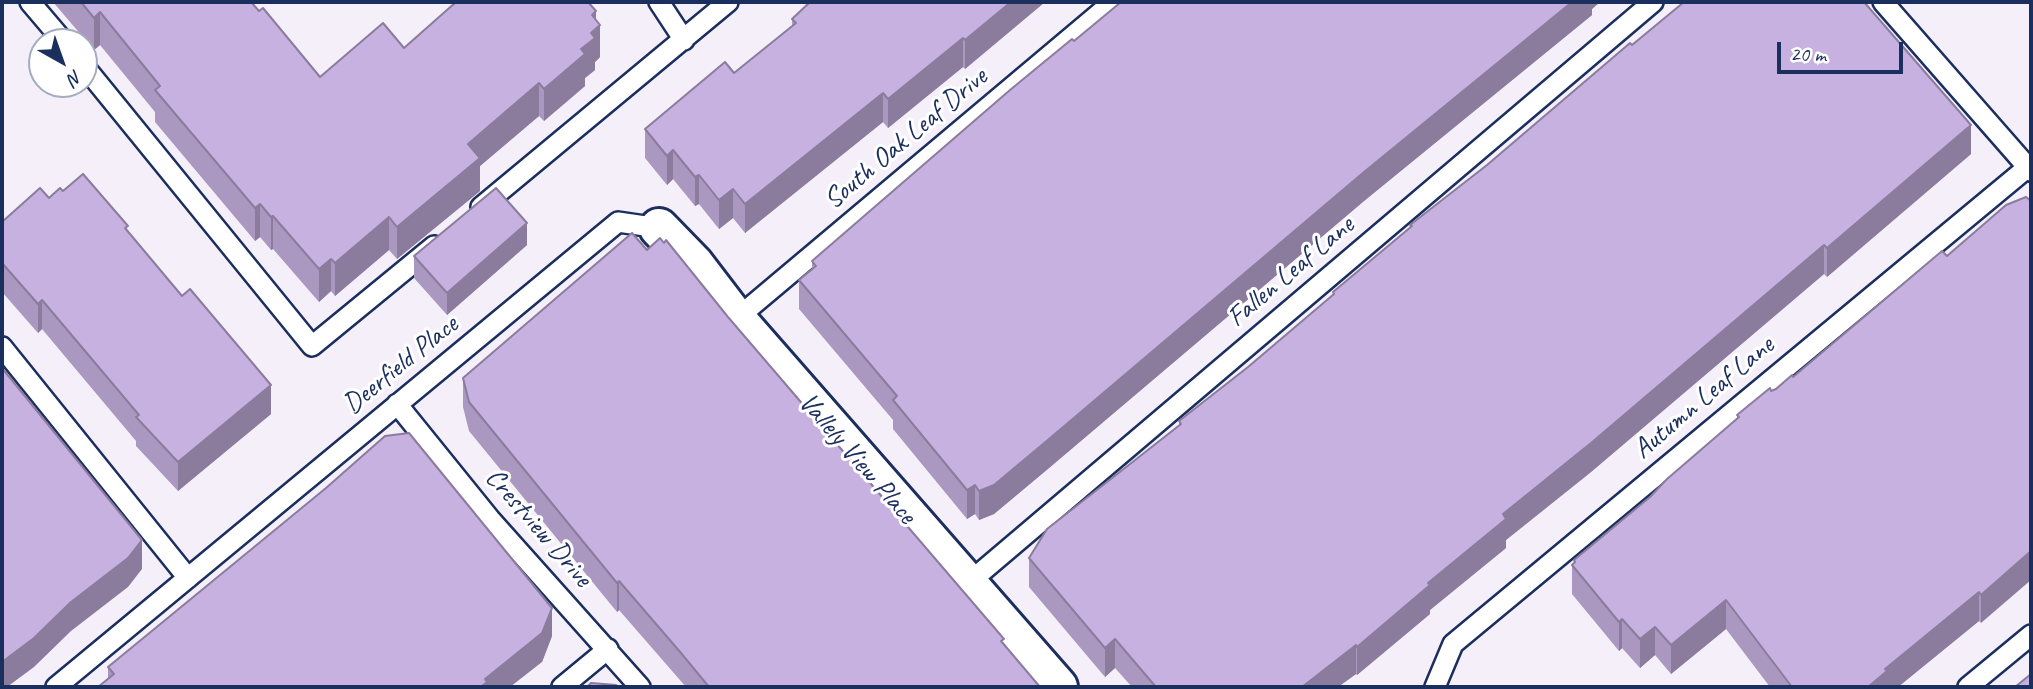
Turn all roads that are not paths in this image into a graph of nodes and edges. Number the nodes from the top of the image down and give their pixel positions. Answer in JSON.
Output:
{"nodes":[{"id":1,"x":30,"y":2,"type":"edge"},
{"id":2,"x":659,"y":2,"type":"edge"},
{"id":3,"x":728,"y":2,"type":"edge"},
{"id":4,"x":1113,"y":2,"type":"edge"},
{"id":5,"x":1653,"y":2,"type":"edge"},
{"id":6,"x":1884,"y":2,"type":"edge"},
{"id":7,"x":52,"y":28,"type":"edge"},
{"id":8,"x":684,"y":40,"type":"junction"},
{"id":9,"x":98,"y":83,"type":"edge"},
{"id":10,"x":2030,"y":169,"type":"edge"},
{"id":11,"x":471,"y":216,"type":"edge"},
{"id":12,"x":659,"y":228,"type":"joint"},
{"id":13,"x":450,"y":233,"type":"edge"},
{"id":14,"x":736,"y":319,"type":"junction"},
{"id":15,"x":2,"y":347,"type":"edge"},
{"id":16,"x":397,"y":404,"type":"junction"},
{"id":17,"x":188,"y":578,"type":"junction"},
{"id":18,"x":966,"y":584,"type":"junction"},
{"id":19,"x":2031,"y":635,"type":"edge"},
{"id":20,"x":608,"y":649,"type":"junction"},
{"id":21,"x":56,"y":687,"type":"edge"},
{"id":22,"x":562,"y":687,"type":"edge"},
{"id":23,"x":640,"y":687,"type":"edge"},
{"id":24,"x":1058,"y":687,"type":"edge"},
{"id":25,"x":1435,"y":687,"type":"edge"},
{"id":26,"x":1968,"y":687,"type":"edge"}],
"edges":[{"from":1,"to":7,"type":"lane"},
{"from":2,"to":8,"type":"lane"},
{"from":3,"to":8,"type":"lane"},
{"from":4,"to":14,"type":"lane","name":"South Oak Leaf Drive"},
{"from":5,"to":18,"type":"lane","name":"Fallen Leaf Lane"},
{"from":6,"to":10,"type":"lane"},
{"from":8,"to":11,"type":"lane"},
{"from":9,"to":13,"type":"lane"},
{"from":10,"to":25,"type":"lane","name":"Autumn Leaf Lane"},
{"from":12,"to":14,"type":"street","name":"Vallely View Place"},
{"from":12,"to":16,"type":"lane","name":"Deerfield Place"},
{"from":14,"to":18,"type":"street","name":"Vallely View Place"},
{"from":15,"to":17,"type":"lane"},
{"from":16,"to":17,"type":"lane","name":"Deerfield Place"},
{"from":16,"to":20,"type":"lane","name":"Crestview Drive"},
{"from":17,"to":21,"type":"lane","name":"Deerfield Place"},
{"from":18,"to":24,"type":"street","name":"Vallely View Place"},
{"from":19,"to":26,"type":"lane"},
{"from":20,"to":22,"type":"lane"},
{"from":20,"to":23,"type":"lane","name":"Crestview Drive"}]}
